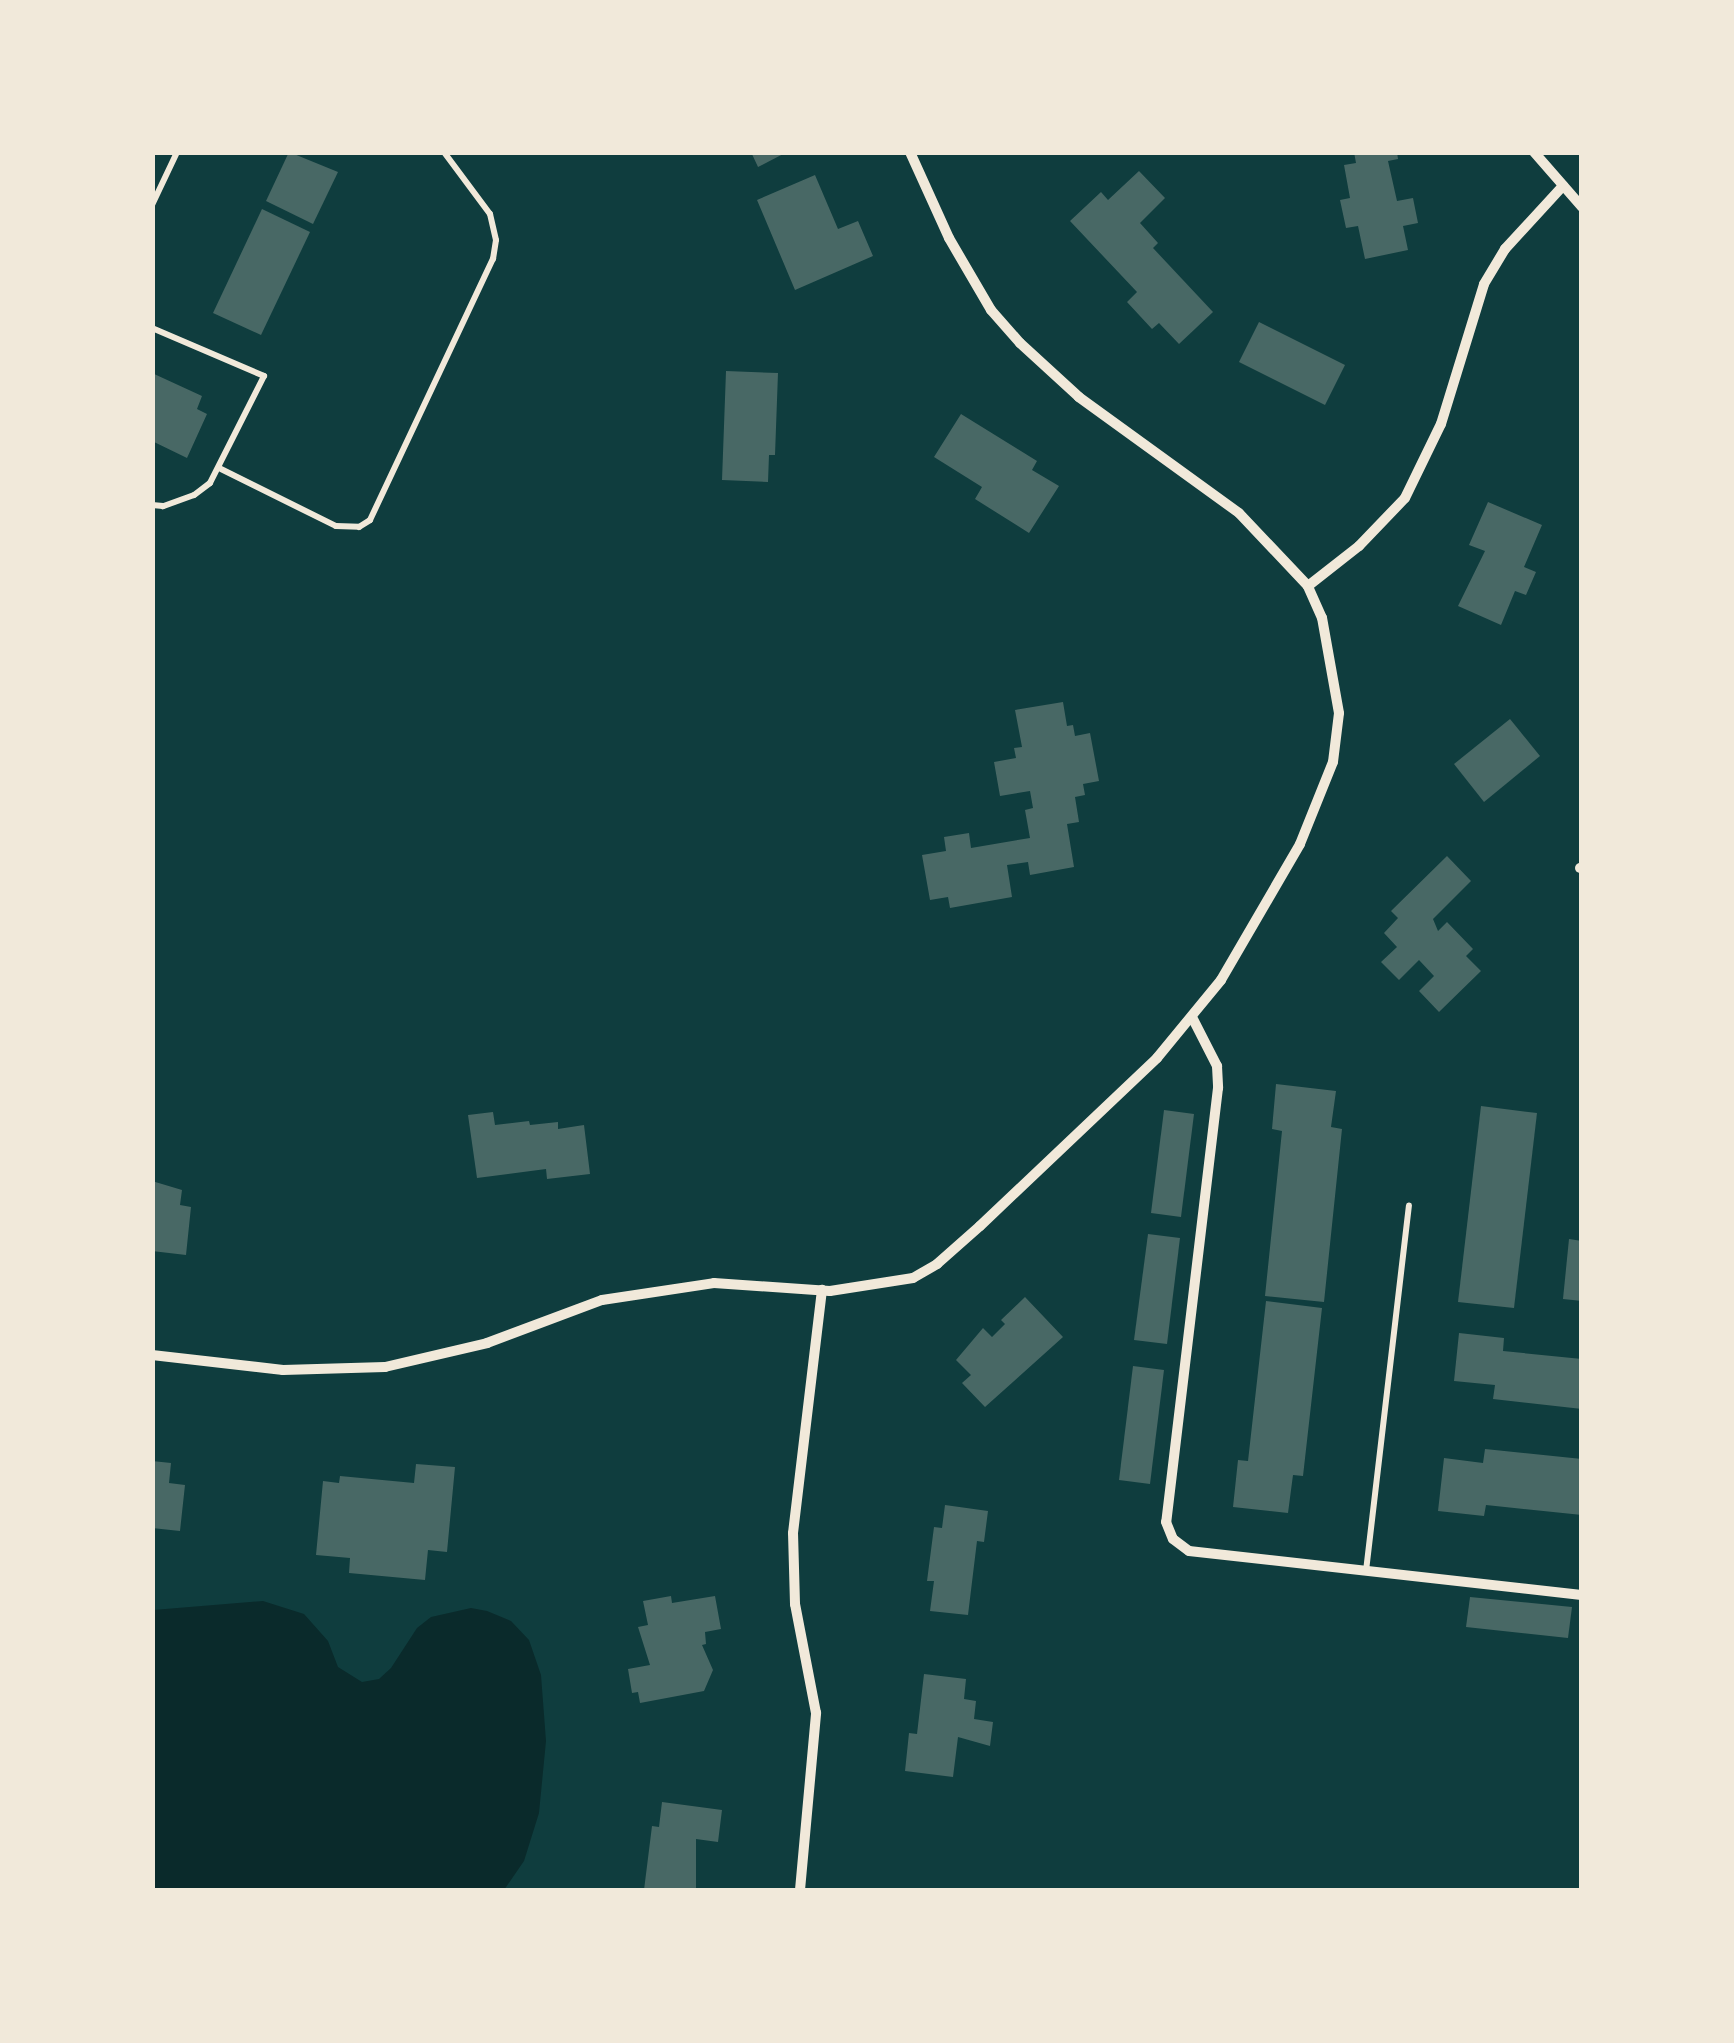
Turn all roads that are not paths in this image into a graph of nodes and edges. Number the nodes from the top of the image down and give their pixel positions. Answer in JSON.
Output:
{"nodes":[{"id":1,"x":177,"y":152,"type":"edge"},
{"id":2,"x":444,"y":152,"type":"edge"},
{"id":3,"x":910,"y":152,"type":"edge"},
{"id":4,"x":1534,"y":152,"type":"edge"},
{"id":5,"x":1562,"y":186,"type":"junction"},
{"id":6,"x":152,"y":205,"type":"edge"},
{"id":7,"x":1582,"y":207,"type":"edge"},
{"id":8,"x":152,"y":328,"type":"edge"},
{"id":9,"x":221,"y":468,"type":"junction"},
{"id":10,"x":152,"y":505,"type":"edge"},
{"id":11,"x":1308,"y":586,"type":"junction"},
{"id":12,"x":1193,"y":1019,"type":"junction"},
{"id":13,"x":1410,"y":1206,"type":"dead end"},
{"id":14,"x":822,"y":1290,"type":"junction"},
{"id":15,"x":152,"y":1355,"type":"edge"},
{"id":16,"x":1366,"y":1571,"type":"junction"},
{"id":17,"x":1582,"y":1595,"type":"edge"},
{"id":18,"x":800,"y":1890,"type":"edge"}],
"edges":[{"from":1,"to":6,"type":"lane"},
{"from":2,"to":9,"type":"lane"},
{"from":3,"to":11,"type":"street"},
{"from":4,"to":5,"type":"street"},
{"from":5,"to":7,"type":"street"},
{"from":5,"to":11,"type":"street"},
{"from":8,"to":9,"type":"lane"},
{"from":9,"to":10,"type":"lane"},
{"from":11,"to":12,"type":"street"},
{"from":12,"to":14,"type":"street"},
{"from":12,"to":16,"type":"street"},
{"from":13,"to":16,"type":"lane"},
{"from":14,"to":15,"type":"street"},
{"from":14,"to":18,"type":"street"},
{"from":16,"to":17,"type":"street"}]}
